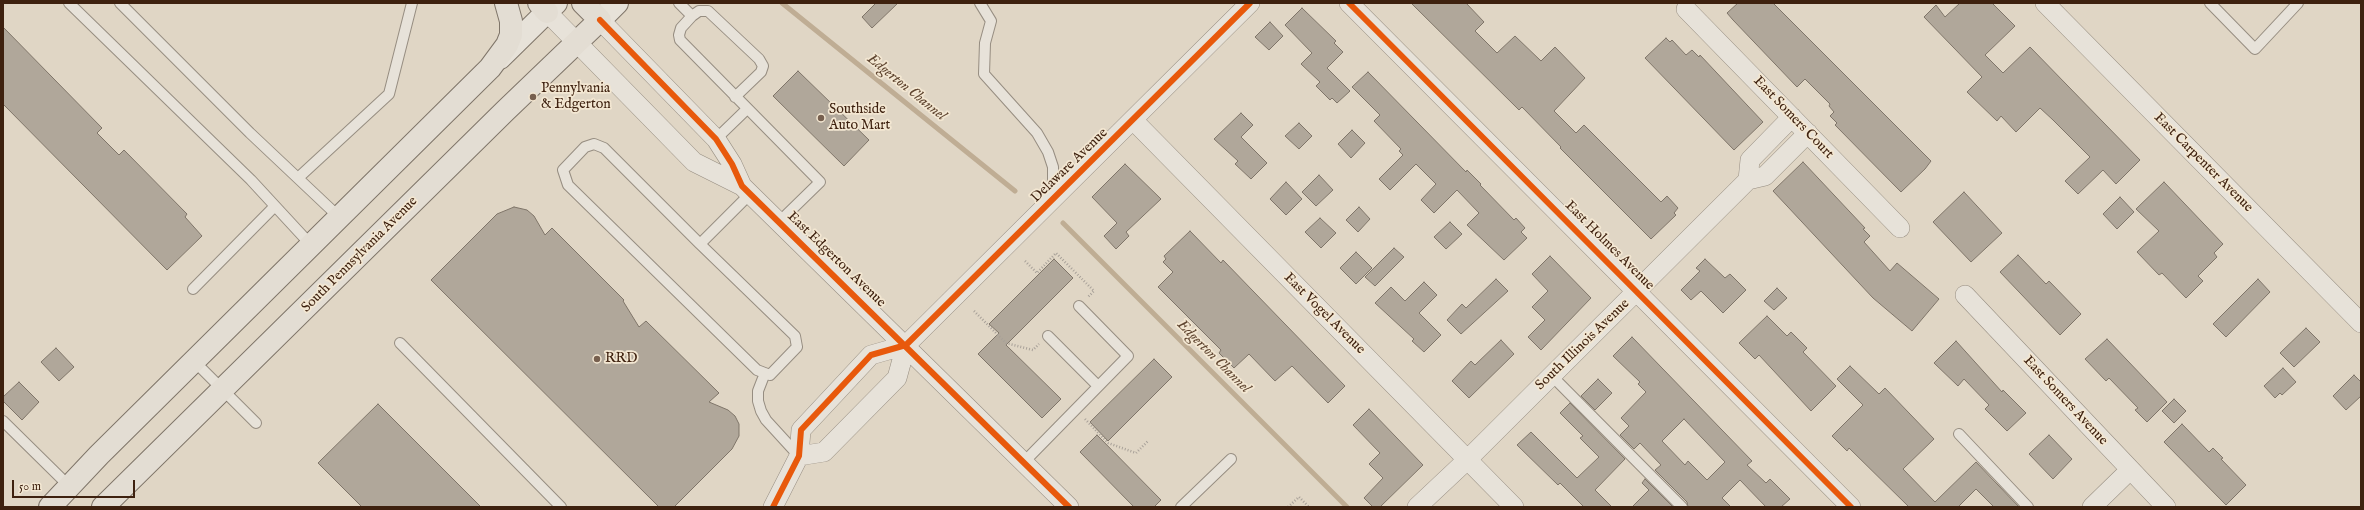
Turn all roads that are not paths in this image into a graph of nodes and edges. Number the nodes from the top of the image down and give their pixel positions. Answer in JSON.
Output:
{"nodes":[{"id":1,"x":69,"y":3,"type":"edge"},
{"id":2,"x":120,"y":3,"type":"edge"},
{"id":3,"x":412,"y":3,"type":"edge"},
{"id":4,"x":506,"y":3,"type":"edge"},
{"id":5,"x":583,"y":3,"type":"edge"},
{"id":6,"x":617,"y":3,"type":"edge"},
{"id":7,"x":679,"y":3,"type":"edge"},
{"id":8,"x":980,"y":3,"type":"edge"},
{"id":9,"x":1250,"y":3,"type":"edge"},
{"id":10,"x":1349,"y":3,"type":"edge"},
{"id":11,"x":2045,"y":3,"type":"edge"},
{"id":12,"x":2210,"y":3,"type":"edge"},
{"id":13,"x":2298,"y":3,"type":"edge"},
{"id":14,"x":548,"y":6,"type":"edge"},
{"id":15,"x":1686,"y":9,"type":"dead end"},
{"id":16,"x":692,"y":16,"type":"junction"},
{"id":17,"x":600,"y":20,"type":"junction"},
{"id":18,"x":577,"y":42,"type":"junction"},
{"id":19,"x":490,"y":68,"type":"junction"},
{"id":20,"x":735,"y":97,"type":"junction"},
{"id":21,"x":747,"y":109,"type":"junction"},
{"id":22,"x":1792,"y":117,"type":"junction"},
{"id":23,"x":1133,"y":120,"type":"junction"},
{"id":24,"x":1808,"y":133,"type":"junction"},
{"id":25,"x":716,"y":140,"type":"junction"},
{"id":26,"x":298,"y":178,"type":"junction"},
{"id":27,"x":1748,"y":180,"type":"junction"},
{"id":28,"x":746,"y":190,"type":"junction"},
{"id":29,"x":1050,"y":202,"type":"junction"},
{"id":30,"x":275,"y":206,"type":"junction"},
{"id":31,"x":339,"y":217,"type":"junction"},
{"id":32,"x":779,"y":222,"type":"junction"},
{"id":33,"x":1900,"y":228,"type":"dead end"},
{"id":34,"x":700,"y":244,"type":"junction"},
{"id":35,"x":311,"y":245,"type":"junction"},
{"id":36,"x":193,"y":289,"type":"dead end"},
{"id":37,"x":1637,"y":292,"type":"junction"},
{"id":38,"x":1962,"y":292,"type":"dead end"},
{"id":39,"x":1079,"y":306,"type":"dead end"},
{"id":40,"x":2361,"y":323,"type":"edge"},
{"id":41,"x":1048,"y":336,"type":"dead end"},
{"id":42,"x":400,"y":343,"type":"dead end"},
{"id":43,"x":906,"y":345,"type":"junction"},
{"id":44,"x":194,"y":361,"type":"junction"},
{"id":45,"x":766,"y":373,"type":"junction"},
{"id":46,"x":1551,"y":375,"type":"junction"},
{"id":47,"x":1098,"y":386,"type":"junction"},
{"id":48,"x":223,"y":390,"type":"junction"},
{"id":49,"x":3,"y":421,"type":"edge"},
{"id":50,"x":256,"y":423,"type":"dead end"},
{"id":51,"x":1959,"y":434,"type":"dead end"},
{"id":52,"x":799,"y":456,"type":"junction"},
{"id":53,"x":1231,"y":459,"type":"dead end"},
{"id":54,"x":1468,"y":460,"type":"junction"},
{"id":55,"x":1023,"y":463,"type":"junction"},
{"id":56,"x":2130,"y":470,"type":"junction"},
{"id":57,"x":69,"y":486,"type":"junction"},
{"id":58,"x":50,"y":507,"type":"edge"},
{"id":59,"x":103,"y":507,"type":"edge"},
{"id":60,"x":561,"y":507,"type":"edge"},
{"id":61,"x":773,"y":507,"type":"edge"},
{"id":62,"x":1068,"y":507,"type":"edge"},
{"id":63,"x":1181,"y":507,"type":"edge"},
{"id":64,"x":1417,"y":507,"type":"edge"},
{"id":65,"x":1514,"y":507,"type":"edge"},
{"id":66,"x":1682,"y":507,"type":"edge"},
{"id":67,"x":1851,"y":507,"type":"edge"},
{"id":68,"x":2028,"y":507,"type":"edge"},
{"id":69,"x":2092,"y":507,"type":"edge"},
{"id":70,"x":2166,"y":507,"type":"edge"}],
"edges":[{"from":1,"to":30,"type":"lane"},
{"from":2,"to":26,"type":"lane"},
{"from":3,"to":26,"type":"lane"},
{"from":4,"to":19,"type":"main road"},
{"from":5,"to":17,"type":"main road"},
{"from":6,"to":17,"type":"main road","name":"South Pennsylvania Avenue"},
{"from":7,"to":16,"type":"lane"},
{"from":8,"to":29,"type":"lane"},
{"from":9,"to":23,"type":"street","name":"Delaware Avenue"},
{"from":10,"to":37,"type":"street","name":"East Holmes Avenue"},
{"from":11,"to":40,"type":"street","name":"East Carpenter Avenue"},
{"from":12,"to":13,"type":"lane"},
{"from":14,"to":18,"type":"street","name":"East Edgerton Avenue"},
{"from":14,"to":19,"type":"main road"},
{"from":15,"to":22,"type":"street","name":"East Somers Court"},
{"from":16,"to":20,"type":"lane"},
{"from":16,"to":20,"type":"lane"},
{"from":17,"to":18,"type":"main road","name":"South Pennsylvania Avenue"},
{"from":17,"to":25,"type":"street","name":"East Edgerton Avenue"},
{"from":18,"to":28,"type":"street","name":"East Edgerton Avenue"},
{"from":18,"to":48,"type":"main road","name":"South Pennsylvania Avenue"},
{"from":19,"to":31,"type":"main road"},
{"from":20,"to":21,"type":"lane"},
{"from":21,"to":25,"type":"lane"},
{"from":21,"to":32,"type":"lane"},
{"from":22,"to":24,"type":"street","name":"East Somers Court"},
{"from":22,"to":27,"type":"street"},
{"from":23,"to":29,"type":"street","name":"Delaware Avenue"},
{"from":23,"to":54,"type":"street","name":"East Vogel Avenue"},
{"from":24,"to":27,"type":"street","name":"South Illinois Avenue"},
{"from":24,"to":33,"type":"street","name":"East Somers Court"},
{"from":25,"to":28,"type":"street","name":"East Edgerton Avenue"},
{"from":26,"to":31,"type":"lane"},
{"from":27,"to":37,"type":"street","name":"South Illinois Avenue"},
{"from":28,"to":32,"type":"street","name":"East Edgerton Avenue"},
{"from":28,"to":34,"type":"lane"},
{"from":29,"to":43,"type":"street","name":"Delaware Avenue"},
{"from":30,"to":35,"type":"lane"},
{"from":30,"to":36,"type":"lane"},
{"from":31,"to":35,"type":"main road"},
{"from":32,"to":43,"type":"street","name":"East Edgerton Avenue"},
{"from":34,"to":45,"type":"lane"},
{"from":34,"to":45,"type":"lane"},
{"from":35,"to":44,"type":"main road"},
{"from":37,"to":46,"type":"street","name":"South Illinois Avenue"},
{"from":37,"to":67,"type":"street","name":"East Holmes Avenue"},
{"from":38,"to":56,"type":"street","name":"East Somers Avenue"},
{"from":39,"to":47,"type":"lane"},
{"from":41,"to":47,"type":"lane"},
{"from":42,"to":60,"type":"lane"},
{"from":43,"to":52,"type":"street"},
{"from":43,"to":52,"type":"street"},
{"from":43,"to":55,"type":"street","name":"East Edgerton Avenue"},
{"from":44,"to":48,"type":"lane"},
{"from":44,"to":57,"type":"main road"},
{"from":45,"to":52,"type":"lane"},
{"from":46,"to":54,"type":"street","name":"South Illinois Avenue"},
{"from":46,"to":66,"type":"lane"},
{"from":47,"to":55,"type":"lane"},
{"from":48,"to":50,"type":"lane"},
{"from":48,"to":59,"type":"main road","name":"South Pennsylvania Avenue"},
{"from":49,"to":57,"type":"lane"},
{"from":51,"to":68,"type":"lane"},
{"from":52,"to":61,"type":"street"},
{"from":53,"to":63,"type":"lane"},
{"from":54,"to":64,"type":"street","name":"South Illinois Avenue"},
{"from":54,"to":65,"type":"street","name":"East Vogel Avenue"},
{"from":55,"to":62,"type":"street","name":"East Edgerton Avenue"},
{"from":56,"to":69,"type":"street"},
{"from":56,"to":70,"type":"street","name":"East Somers Avenue"},
{"from":57,"to":58,"type":"main road"}]}
